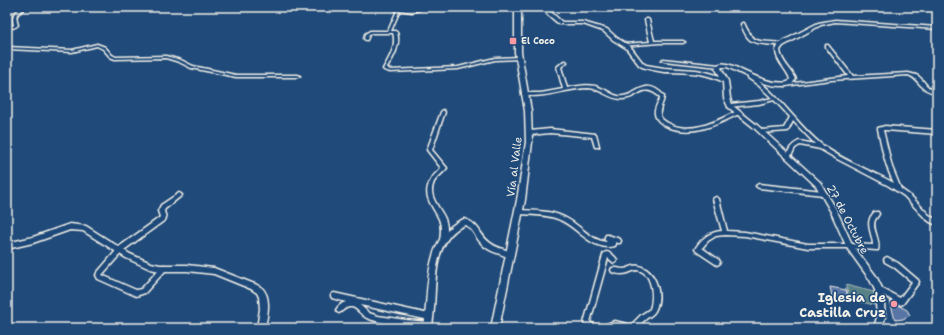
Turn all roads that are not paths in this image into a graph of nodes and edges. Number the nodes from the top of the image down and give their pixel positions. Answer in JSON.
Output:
{"nodes":[{"id":1,"x":24,"y":7,"type":"edge"},
{"id":2,"x":427,"y":7,"type":"edge"},
{"id":3,"x":518,"y":7,"type":"edge"},
{"id":4,"x":546,"y":7,"type":"edge"},
{"id":5,"x":647,"y":20,"type":"dead end"},
{"id":6,"x":743,"y":24,"type":"dead end"},
{"id":7,"x":7,"y":26,"type":"edge"},
{"id":8,"x":937,"y":28,"type":"edge"},
{"id":9,"x":389,"y":32,"type":"junction"},
{"id":10,"x":366,"y":39,"type":"dead end"},
{"id":11,"x":652,"y":42,"type":"junction"},
{"id":12,"x":683,"y":42,"type":"dead end"},
{"id":13,"x":624,"y":45,"type":"junction"},
{"id":14,"x":781,"y":45,"type":"junction"},
{"id":15,"x":827,"y":46,"type":"dead end"},
{"id":16,"x":7,"y":48,"type":"edge"},
{"id":17,"x":519,"y":58,"type":"junction"},
{"id":18,"x":664,"y":60,"type":"dead end"},
{"id":19,"x":565,"y":62,"type":"dead end"},
{"id":20,"x":719,"y":66,"type":"junction"},
{"id":21,"x":742,"y":72,"type":"junction"},
{"id":22,"x":298,"y":76,"type":"dead end"},
{"id":23,"x":851,"y":77,"type":"junction"},
{"id":24,"x":725,"y":81,"type":"junction"},
{"id":25,"x":787,"y":85,"type":"junction"},
{"id":26,"x":565,"y":90,"type":"junction"},
{"id":27,"x":937,"y":92,"type":"edge"},
{"id":28,"x":524,"y":94,"type":"junction"},
{"id":29,"x":775,"y":98,"type":"junction"},
{"id":30,"x":730,"y":106,"type":"junction"},
{"id":31,"x":443,"y":112,"type":"dead end"},
{"id":32,"x":737,"y":112,"type":"junction"},
{"id":33,"x":792,"y":117,"type":"junction"},
{"id":34,"x":762,"y":132,"type":"junction"},
{"id":35,"x":937,"y":132,"type":"edge"},
{"id":36,"x":530,"y":133,"type":"junction"},
{"id":37,"x":597,"y":146,"type":"dead end"},
{"id":38,"x":822,"y":148,"type":"junction"},
{"id":39,"x":788,"y":157,"type":"junction"},
{"id":40,"x":759,"y":186,"type":"dead end"},
{"id":41,"x":901,"y":191,"type":"junction"},
{"id":42,"x":824,"y":193,"type":"junction"},
{"id":43,"x":179,"y":195,"type":"dead end"},
{"id":44,"x":716,"y":199,"type":"dead end"},
{"id":45,"x":519,"y":212,"type":"junction"},
{"id":46,"x":876,"y":214,"type":"dead end"},
{"id":47,"x":937,"y":223,"type":"edge"},
{"id":48,"x":725,"y":233,"type":"junction"},
{"id":49,"x":618,"y":241,"type":"dead end"},
{"id":50,"x":443,"y":242,"type":"junction"},
{"id":51,"x":7,"y":246,"type":"edge"},
{"id":52,"x":849,"y":246,"type":"junction"},
{"id":53,"x":120,"y":250,"type":"junction"},
{"id":54,"x":510,"y":254,"type":"junction"},
{"id":55,"x":614,"y":260,"type":"dead end"},
{"id":56,"x":887,"y":260,"type":"dead end"},
{"id":57,"x":717,"y":262,"type":"dead end"},
{"id":58,"x":164,"y":268,"type":"junction"},
{"id":59,"x":614,"y":270,"type":"dead end"},
{"id":60,"x":879,"y":290,"type":"junction"},
{"id":61,"x":334,"y":296,"type":"dead end"},
{"id":62,"x":339,"y":310,"type":"dead end"},
{"id":63,"x":429,"y":317,"type":"junction"},
{"id":64,"x":428,"y":327,"type":"edge"},
{"id":65,"x":262,"y":328,"type":"edge"},
{"id":66,"x":495,"y":328,"type":"edge"},
{"id":67,"x":597,"y":328,"type":"edge"},
{"id":68,"x":602,"y":328,"type":"edge"},
{"id":69,"x":632,"y":328,"type":"edge"},
{"id":70,"x":878,"y":328,"type":"edge"}],
"edges":[{"from":1,"to":7,"type":"street"},
{"from":2,"to":9,"type":"street"},
{"from":3,"to":17,"type":"main road","name":"Vía al Valle"},
{"from":4,"to":13,"type":"street"},
{"from":5,"to":11,"type":"street"},
{"from":6,"to":14,"type":"street"},
{"from":8,"to":14,"type":"street"},
{"from":9,"to":10,"type":"street"},
{"from":9,"to":17,"type":"street"},
{"from":11,"to":12,"type":"street"},
{"from":11,"to":13,"type":"street"},
{"from":13,"to":24,"type":"street"},
{"from":14,"to":25,"type":"street"},
{"from":15,"to":23,"type":"street"},
{"from":16,"to":22,"type":"street"},
{"from":17,"to":28,"type":"main road","name":"Vía al Valle"},
{"from":18,"to":20,"type":"street"},
{"from":19,"to":26,"type":"street"},
{"from":20,"to":21,"type":"street"},
{"from":20,"to":24,"type":"street"},
{"from":21,"to":25,"type":"street"},
{"from":21,"to":29,"type":"street"},
{"from":23,"to":25,"type":"street"},
{"from":23,"to":27,"type":"street"},
{"from":24,"to":30,"type":"street"},
{"from":26,"to":28,"type":"street"},
{"from":26,"to":32,"type":"street"},
{"from":28,"to":36,"type":"main road","name":"Vía al Valle"},
{"from":29,"to":30,"type":"street"},
{"from":29,"to":33,"type":"street"},
{"from":30,"to":32,"type":"street","name":"27 de Octubre"},
{"from":31,"to":50,"type":"street"},
{"from":32,"to":34,"type":"street","name":"27 de Octubre"},
{"from":33,"to":34,"type":"street"},
{"from":33,"to":38,"type":"street"},
{"from":34,"to":39,"type":"street","name":"27 de Octubre"},
{"from":35,"to":41,"type":"street"},
{"from":36,"to":37,"type":"street"},
{"from":36,"to":45,"type":"main road","name":"Vía al Valle"},
{"from":38,"to":39,"type":"street"},
{"from":38,"to":41,"type":"street"},
{"from":39,"to":42,"type":"street","name":"27 de Octubre"},
{"from":40,"to":42,"type":"street"},
{"from":41,"to":47,"type":"street"},
{"from":42,"to":52,"type":"street","name":"27 de Octubre"},
{"from":43,"to":53,"type":"street"},
{"from":44,"to":48,"type":"street"},
{"from":45,"to":49,"type":"street"},
{"from":45,"to":54,"type":"main road","name":"Vía al Valle"},
{"from":46,"to":52,"type":"street"},
{"from":48,"to":52,"type":"street"},
{"from":48,"to":57,"type":"street"},
{"from":50,"to":54,"type":"street"},
{"from":50,"to":63,"type":"street"},
{"from":51,"to":53,"type":"street"},
{"from":52,"to":60,"type":"street","name":"27 de Octubre"},
{"from":53,"to":58,"type":"street"},
{"from":53,"to":58,"type":"street"},
{"from":54,"to":66,"type":"main road","name":"Vía al Valle"},
{"from":55,"to":67,"type":"street"},
{"from":56,"to":60,"type":"street"},
{"from":58,"to":65,"type":"street"},
{"from":59,"to":69,"type":"street"},
{"from":60,"to":70,"type":"street","name":"27 de Octubre"},
{"from":61,"to":63,"type":"street"},
{"from":62,"to":64,"type":"street"},
{"from":63,"to":64,"type":"street"},
{"from":68,"to":69,"type":"street"}]}
